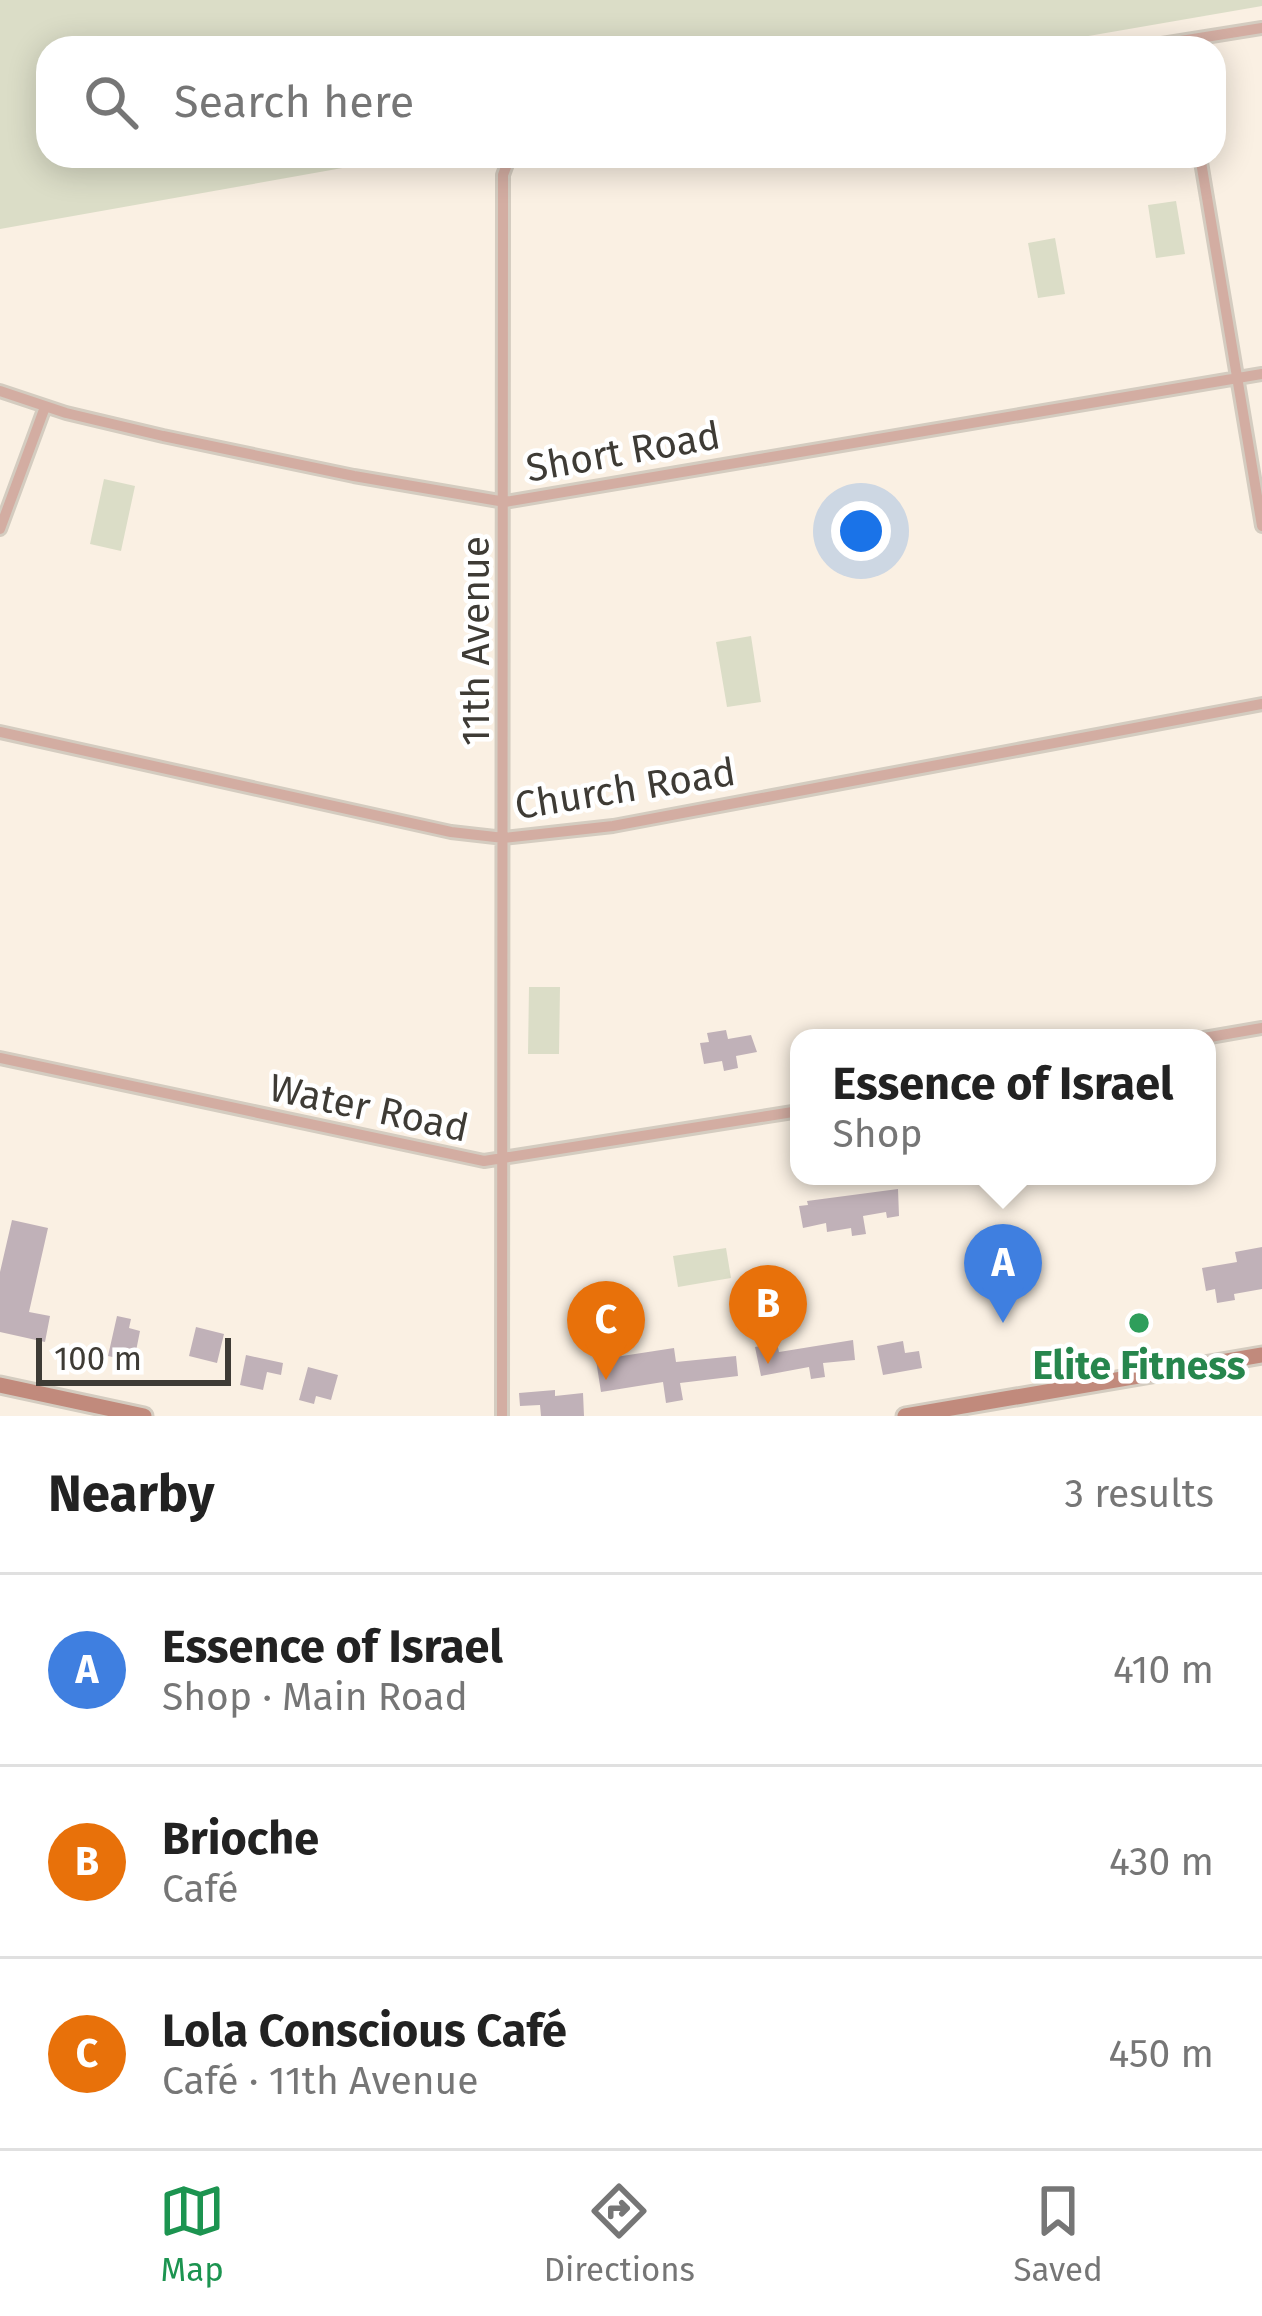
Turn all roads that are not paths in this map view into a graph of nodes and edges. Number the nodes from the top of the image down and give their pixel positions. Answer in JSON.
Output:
{"nodes":[{"id":1,"x":1262,"y":28,"type":"edge"},
{"id":2,"x":1223,"y":36,"type":"edge"},
{"id":3,"x":506,"y":168,"type":"edge"},
{"id":4,"x":1202,"y":168,"type":"edge"},
{"id":5,"x":1262,"y":374,"type":"edge"},
{"id":6,"x":1237,"y":378,"type":"junction"},
{"id":7,"x":0,"y":391,"type":"edge"},
{"id":8,"x":45,"y":406,"type":"junction"},
{"id":9,"x":506,"y":502,"type":"junction"},
{"id":10,"x":1262,"y":526,"type":"edge"},
{"id":11,"x":0,"y":530,"type":"edge"},
{"id":12,"x":1262,"y":704,"type":"edge"},
{"id":13,"x":0,"y":732,"type":"edge"},
{"id":14,"x":504,"y":838,"type":"junction"},
{"id":15,"x":1262,"y":1028,"type":"edge"},
{"id":16,"x":1216,"y":1036,"type":"edge"},
{"id":17,"x":0,"y":1058,"type":"edge"},
{"id":18,"x":790,"y":1112,"type":"edge"},
{"id":19,"x":501,"y":1160,"type":"junction"},
{"id":20,"x":1261,"y":1354,"type":"edge"},
{"id":21,"x":0,"y":1385,"type":"edge"},
{"id":22,"x":144,"y":1416,"type":"edge"},
{"id":23,"x":502,"y":1416,"type":"edge"},
{"id":24,"x":905,"y":1416,"type":"edge"}],
"edges":[{"from":1,"to":2,"type":"street"},
{"from":3,"to":9,"type":"street","name":"11th Avenue"},
{"from":4,"to":6,"type":"street"},
{"from":5,"to":6,"type":"street","name":"Short Road"},
{"from":6,"to":9,"type":"street","name":"Short Road"},
{"from":6,"to":10,"type":"street"},
{"from":7,"to":8,"type":"street","name":"Short Road"},
{"from":8,"to":9,"type":"street","name":"Short Road"},
{"from":8,"to":11,"type":"street"},
{"from":9,"to":14,"type":"street","name":"11th Avenue"},
{"from":12,"to":14,"type":"street","name":"Church Road"},
{"from":13,"to":14,"type":"street","name":"Church Road"},
{"from":14,"to":19,"type":"street","name":"11th Avenue"},
{"from":15,"to":16,"type":"street"},
{"from":17,"to":19,"type":"street","name":"Water Road"},
{"from":18,"to":19,"type":"street","name":"Water Road"},
{"from":19,"to":23,"type":"street","name":"11th Avenue"},
{"from":20,"to":24,"type":"main road"},
{"from":21,"to":22,"type":"main road"}]}
